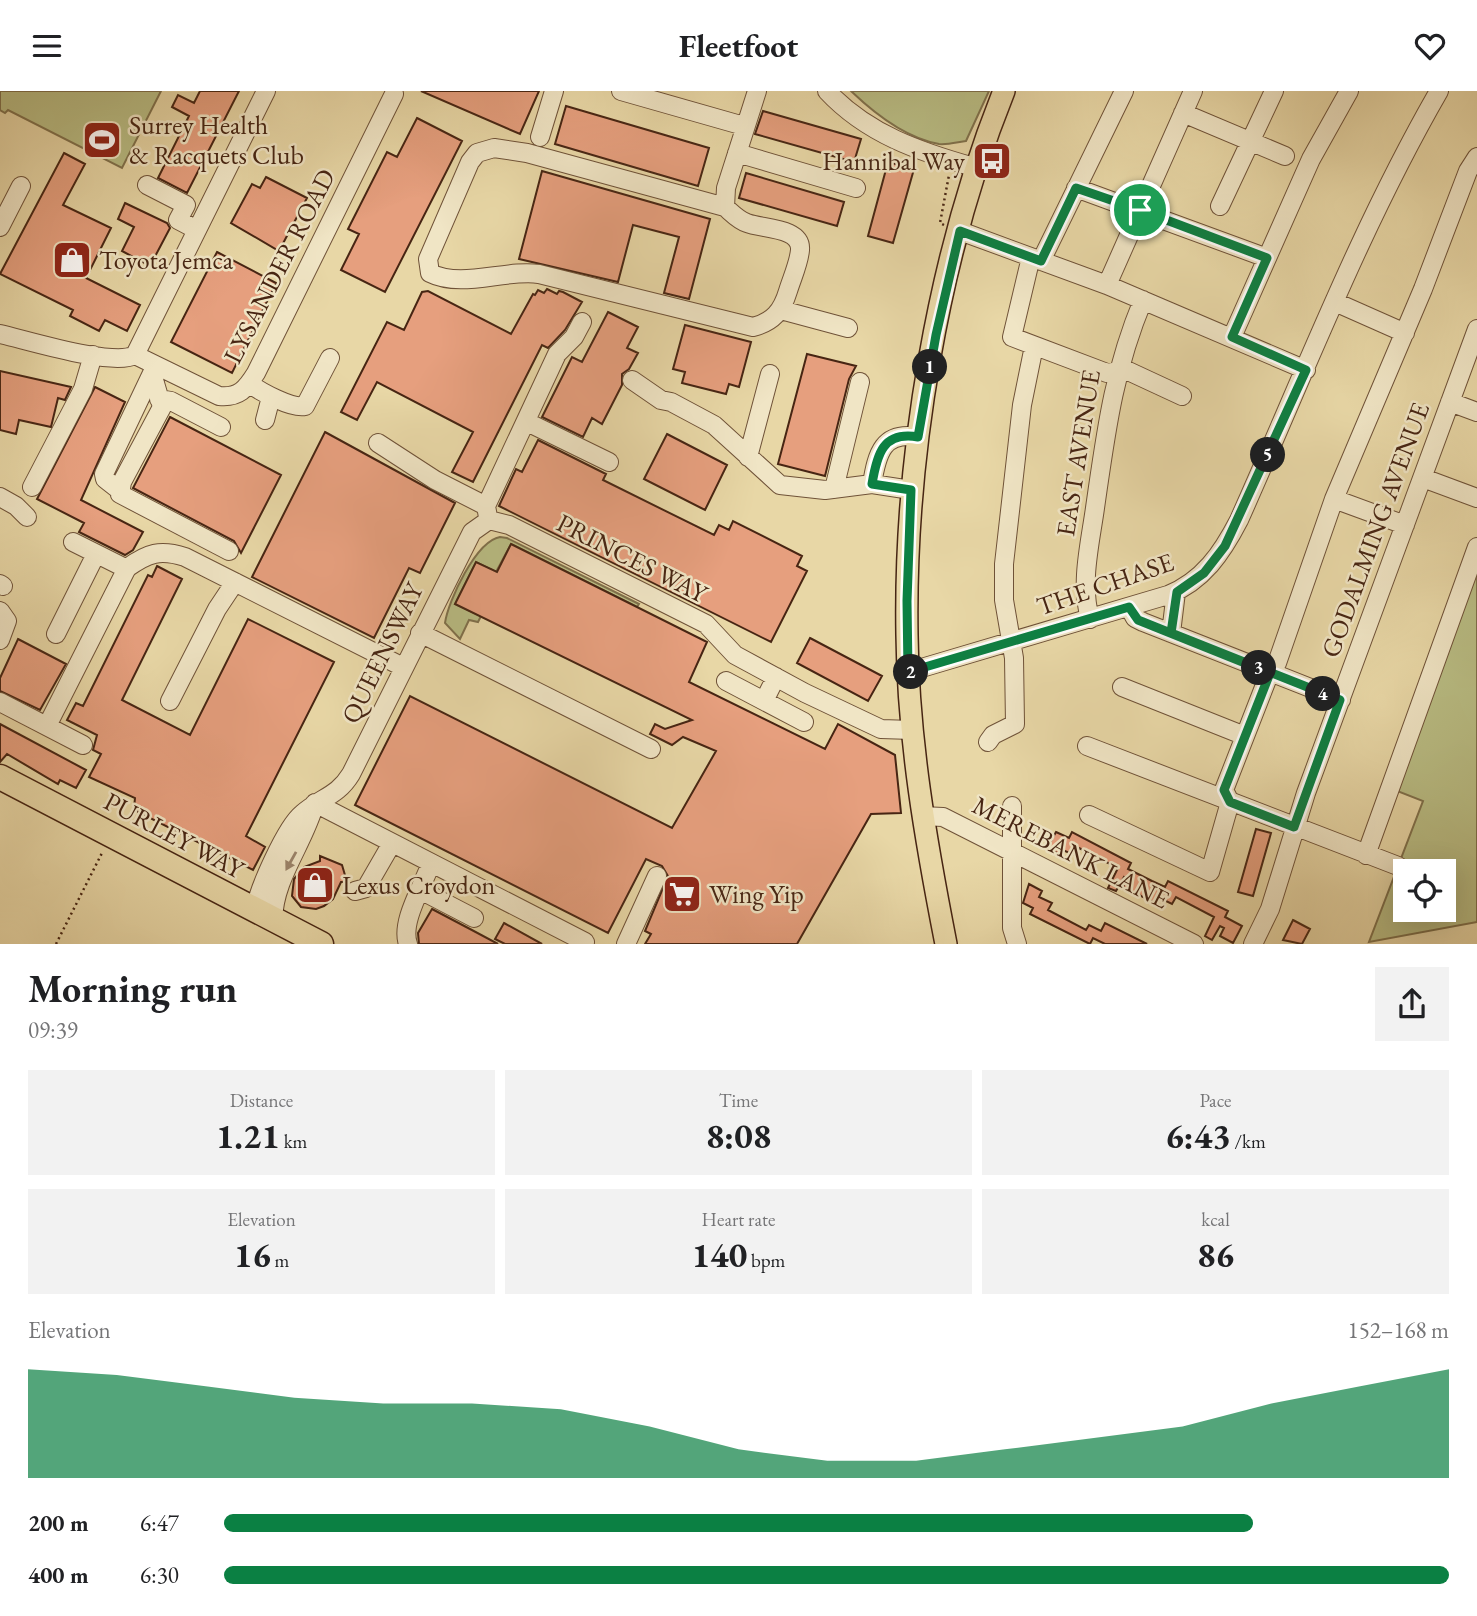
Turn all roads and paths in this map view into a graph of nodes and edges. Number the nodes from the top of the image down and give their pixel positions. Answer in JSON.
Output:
{"nodes":[{"id":1,"x":266,"y":91,"type":"edge"},
{"id":2,"x":554,"y":91,"type":"edge"},
{"id":3,"x":621,"y":91,"type":"edge"},
{"id":4,"x":757,"y":91,"type":"edge"},
{"id":5,"x":827,"y":91,"type":"edge"},
{"id":6,"x":1004,"y":91,"type":"edge"},
{"id":7,"x":1124,"y":91,"type":"edge"},
{"id":8,"x":1193,"y":91,"type":"edge"},
{"id":9,"x":1274,"y":91,"type":"edge"},
{"id":10,"x":1349,"y":91,"type":"edge"},
{"id":11,"x":1439,"y":91,"type":"edge"},
{"id":12,"x":394,"y":94,"type":"dead end"},
{"id":13,"x":1183,"y":113,"type":"junction"},
{"id":14,"x":744,"y":126,"type":"junction"},
{"id":15,"x":540,"y":137,"type":"dead end"},
{"id":16,"x":1250,"y":141,"type":"junction"},
{"id":17,"x":737,"y":153,"type":"junction"},
{"id":18,"x":1285,"y":156,"type":"dead end"},
{"id":19,"x":1477,"y":157,"type":"edge"},
{"id":20,"x":952,"y":160,"type":"junction"},
{"id":21,"x":974,"y":167,"type":"junction"},
{"id":22,"x":147,"y":185,"type":"dead end"},
{"id":23,"x":21,"y":186,"type":"dead end"},
{"id":24,"x":856,"y":188,"type":"dead end"},
{"id":25,"x":1076,"y":188,"type":"junction"},
{"id":26,"x":1220,"y":206,"type":"dead end"},
{"id":27,"x":725,"y":207,"type":"junction"},
{"id":28,"x":1140,"y":210,"type":"junction"},
{"id":29,"x":0,"y":227,"type":"edge"},
{"id":30,"x":197,"y":230,"type":"junction"},
{"id":31,"x":960,"y":231,"type":"junction"},
{"id":32,"x":1267,"y":258,"type":"junction"},
{"id":33,"x":1036,"y":259,"type":"junction"},
{"id":34,"x":1107,"y":285,"type":"junction"},
{"id":35,"x":1143,"y":300,"type":"junction"},
{"id":36,"x":1335,"y":302,"type":"junction"},
{"id":37,"x":781,"y":310,"type":"junction"},
{"id":38,"x":582,"y":322,"type":"dead end"},
{"id":39,"x":848,"y":328,"type":"dead end"},
{"id":40,"x":1405,"y":333,"type":"junction"},
{"id":41,"x":0,"y":334,"type":"edge"},
{"id":42,"x":1476,"y":336,"type":"edge"},
{"id":43,"x":1232,"y":337,"type":"junction"},
{"id":44,"x":1034,"y":346,"type":"junction"},
{"id":45,"x":93,"y":355,"type":"junction"},
{"id":46,"x":135,"y":355,"type":"junction"},
{"id":47,"x":330,"y":358,"type":"dead end"},
{"id":48,"x":154,"y":369,"type":"junction"},
{"id":49,"x":1306,"y":370,"type":"junction"},
{"id":50,"x":1116,"y":372,"type":"junction"},
{"id":51,"x":770,"y":374,"type":"dead end"},
{"id":52,"x":632,"y":380,"type":"dead end"},
{"id":53,"x":860,"y":382,"type":"dead end"},
{"id":54,"x":250,"y":384,"type":"junction"},
{"id":55,"x":1182,"y":396,"type":"dead end"},
{"id":56,"x":271,"y":397,"type":"junction"},
{"id":57,"x":159,"y":399,"type":"junction"},
{"id":58,"x":1450,"y":402,"type":"junction"},
{"id":59,"x":1477,"y":412,"type":"edge"},
{"id":60,"x":265,"y":420,"type":"dead end"},
{"id":61,"x":527,"y":422,"type":"junction"},
{"id":62,"x":220,"y":427,"type":"dead end"},
{"id":63,"x":918,"y":437,"type":"junction"},
{"id":64,"x":378,"y":443,"type":"dead end"},
{"id":65,"x":748,"y":457,"type":"junction"},
{"id":66,"x":609,"y":462,"type":"dead end"},
{"id":67,"x":1423,"y":478,"type":"junction"},
{"id":68,"x":872,"y":484,"type":"junction"},
{"id":69,"x":32,"y":487,"type":"dead end"},
{"id":70,"x":834,"y":489,"type":"junction"},
{"id":71,"x":119,"y":490,"type":"junction"},
{"id":72,"x":911,"y":490,"type":"junction"},
{"id":73,"x":0,"y":497,"type":"edge"},
{"id":74,"x":1477,"y":498,"type":"edge"},
{"id":75,"x":1335,"y":499,"type":"junction"},
{"id":76,"x":487,"y":513,"type":"junction"},
{"id":77,"x":27,"y":517,"type":"dead end"},
{"id":78,"x":1405,"y":525,"type":"junction"},
{"id":79,"x":73,"y":543,"type":"dead end"},
{"id":80,"x":1477,"y":547,"type":"edge"},
{"id":81,"x":229,"y":551,"type":"dead end"},
{"id":82,"x":96,"y":554,"type":"junction"},
{"id":83,"x":127,"y":569,"type":"junction"},
{"id":84,"x":235,"y":582,"type":"junction"},
{"id":85,"x":1177,"y":592,"type":"junction"},
{"id":86,"x":1129,"y":607,"type":"junction"},
{"id":87,"x":0,"y":611,"type":"edge"},
{"id":88,"x":1090,"y":619,"type":"junction"},
{"id":89,"x":420,"y":632,"type":"junction"},
{"id":90,"x":1171,"y":633,"type":"junction"},
{"id":91,"x":56,"y":634,"type":"dead end"},
{"id":92,"x":0,"y":640,"type":"edge"},
{"id":93,"x":1012,"y":643,"type":"junction"},
{"id":94,"x":403,"y":667,"type":"junction"},
{"id":95,"x":908,"y":672,"type":"junction"},
{"id":96,"x":1270,"y":673,"type":"junction"},
{"id":97,"x":776,"y":677,"type":"junction"},
{"id":98,"x":726,"y":681,"type":"dead end"},
{"id":99,"x":1122,"y":687,"type":"dead end"},
{"id":100,"x":1340,"y":700,"type":"junction"},
{"id":101,"x":170,"y":701,"type":"dead end"},
{"id":102,"x":764,"y":701,"type":"junction"},
{"id":103,"x":0,"y":702,"type":"edge"},
{"id":104,"x":804,"y":722,"type":"dead end"},
{"id":105,"x":47,"y":726,"type":"junction"},
{"id":106,"x":912,"y":730,"type":"junction"},
{"id":107,"x":1245,"y":736,"type":"junction"},
{"id":108,"x":988,"y":742,"type":"dead end"},
{"id":109,"x":83,"y":745,"type":"dead end"},
{"id":110,"x":1087,"y":746,"type":"dead end"},
{"id":111,"x":651,"y":749,"type":"dead end"},
{"id":112,"x":0,"y":777,"type":"edge"},
{"id":113,"x":1230,"y":802,"type":"junction"},
{"id":114,"x":315,"y":803,"type":"junction"},
{"id":115,"x":1012,"y":806,"type":"dead end"},
{"id":116,"x":1088,"y":815,"type":"dead end"},
{"id":117,"x":922,"y":816,"type":"junction"},
{"id":118,"x":1294,"y":827,"type":"junction"},
{"id":119,"x":112,"y":835,"type":"junction"},
{"id":120,"x":392,"y":843,"type":"junction"},
{"id":121,"x":1011,"y":852,"type":"junction"},
{"id":122,"x":1366,"y":855,"type":"junction"},
{"id":123,"x":431,"y":863,"type":"junction"},
{"id":124,"x":1393,"y":864,"type":"edge"},
{"id":125,"x":657,"y":876,"type":"dead end"},
{"id":126,"x":355,"y":891,"type":"dead end"},
{"id":127,"x":422,"y":891,"type":"junction"},
{"id":128,"x":264,"y":915,"type":"junction"},
{"id":129,"x":474,"y":918,"type":"dead end"},
{"id":130,"x":585,"y":942,"type":"edge"},
{"id":131,"x":56,"y":944,"type":"edge"},
{"id":132,"x":321,"y":944,"type":"edge"},
{"id":133,"x":408,"y":944,"type":"edge"},
{"id":134,"x":626,"y":944,"type":"edge"},
{"id":135,"x":946,"y":944,"type":"edge"},
{"id":136,"x":1017,"y":944,"type":"edge"},
{"id":137,"x":1194,"y":944,"type":"edge"},
{"id":138,"x":1252,"y":944,"type":"edge"}],
"edges":[{"from":1,"to":30,"type":"street"},
{"from":2,"to":15,"type":"street"},
{"from":3,"to":14,"type":"street"},
{"from":4,"to":14,"type":"street"},
{"from":5,"to":20,"type":"street"},
{"from":6,"to":21,"type":"main road"},
{"from":7,"to":25,"type":"street"},
{"from":8,"to":13,"type":"street"},
{"from":9,"to":16,"type":"street"},
{"from":10,"to":32,"type":"street"},
{"from":11,"to":36,"type":"street","name":"THE CHASE"},
{"from":12,"to":54,"type":"street","name":"LYSANDER ROAD"},
{"from":13,"to":16,"type":"street"},
{"from":13,"to":28,"type":"street"},
{"from":14,"to":17,"type":"street"},
{"from":16,"to":18,"type":"street"},
{"from":16,"to":26,"type":"street"},
{"from":17,"to":24,"type":"street"},
{"from":17,"to":27,"type":"street"},
{"from":19,"to":40,"type":"street"},
{"from":20,"to":21,"type":"street"},
{"from":20,"to":31,"type":"path"},
{"from":21,"to":31,"type":"main road"},
{"from":22,"to":30,"type":"street"},
{"from":23,"to":29,"type":"street"},
{"from":25,"to":28,"type":"street"},
{"from":25,"to":33,"type":"street"},
{"from":27,"to":37,"type":"street"},
{"from":27,"to":37,"type":"street"},
{"from":28,"to":32,"type":"street"},
{"from":28,"to":34,"type":"street"},
{"from":30,"to":46,"type":"street"},
{"from":31,"to":33,"type":"street"},
{"from":31,"to":63,"type":"main road"},
{"from":32,"to":43,"type":"street"},
{"from":33,"to":34,"type":"street"},
{"from":33,"to":44,"type":"street"},
{"from":34,"to":35,"type":"street"},
{"from":35,"to":43,"type":"street"},
{"from":35,"to":50,"type":"street","name":"EAST AVENUE"},
{"from":36,"to":40,"type":"street"},
{"from":36,"to":49,"type":"street","name":"THE CHASE"},
{"from":37,"to":39,"type":"street"},
{"from":38,"to":61,"type":"street","name":"QUEENSWAY"},
{"from":40,"to":75,"type":"street"},
{"from":41,"to":45,"type":"street"},
{"from":42,"to":58,"type":"street","name":"GODALMING AVENUE"},
{"from":43,"to":49,"type":"street"},
{"from":44,"to":50,"type":"street"},
{"from":44,"to":93,"type":"street"},
{"from":45,"to":46,"type":"street"},
{"from":45,"to":69,"type":"street"},
{"from":46,"to":48,"type":"street","name":"LYSANDER ROAD"},
{"from":47,"to":56,"type":"street"},
{"from":48,"to":54,"type":"street","name":"LYSANDER ROAD"},
{"from":48,"to":57,"type":"street"},
{"from":48,"to":71,"type":"street"},
{"from":49,"to":85,"type":"street","name":"THE CHASE"},
{"from":50,"to":55,"type":"street"},
{"from":50,"to":88,"type":"street","name":"EAST AVENUE"},
{"from":51,"to":65,"type":"street"},
{"from":52,"to":65,"type":"street"},
{"from":53,"to":70,"type":"street"},
{"from":54,"to":56,"type":"street"},
{"from":56,"to":60,"type":"street"},
{"from":57,"to":62,"type":"street"},
{"from":57,"to":71,"type":"street"},
{"from":58,"to":59,"type":"street"},
{"from":58,"to":67,"type":"street","name":"GODALMING AVENUE"},
{"from":61,"to":66,"type":"street"},
{"from":61,"to":76,"type":"street","name":"QUEENSWAY"},
{"from":63,"to":68,"type":"street"},
{"from":63,"to":72,"type":"main road"},
{"from":64,"to":76,"type":"street","name":"PRINCES WAY"},
{"from":65,"to":70,"type":"street"},
{"from":67,"to":74,"type":"street"},
{"from":67,"to":78,"type":"street","name":"GODALMING AVENUE"},
{"from":68,"to":70,"type":"street"},
{"from":68,"to":72,"type":"street"},
{"from":71,"to":81,"type":"street"},
{"from":72,"to":95,"type":"main road"},
{"from":73,"to":77,"type":"street"},
{"from":75,"to":78,"type":"street"},
{"from":75,"to":96,"type":"street"},
{"from":76,"to":89,"type":"street","name":"QUEENSWAY"},
{"from":76,"to":97,"type":"street","name":"PRINCES WAY"},
{"from":78,"to":100,"type":"street","name":"GODALMING AVENUE"},
{"from":79,"to":82,"type":"street"},
{"from":80,"to":122,"type":"street"},
{"from":82,"to":83,"type":"street"},
{"from":82,"to":91,"type":"street"},
{"from":83,"to":84,"type":"street"},
{"from":83,"to":105,"type":"street"},
{"from":84,"to":94,"type":"street"},
{"from":84,"to":101,"type":"street"},
{"from":85,"to":86,"type":"street","name":"THE CHASE"},
{"from":85,"to":90,"type":"street"},
{"from":86,"to":88,"type":"street","name":"THE CHASE"},
{"from":86,"to":90,"type":"street"},
{"from":87,"to":92,"type":"street"},
{"from":88,"to":93,"type":"street","name":"THE CHASE"},
{"from":89,"to":94,"type":"street","name":"QUEENSWAY"},
{"from":89,"to":111,"type":"street"},
{"from":90,"to":96,"type":"street"},
{"from":93,"to":95,"type":"street","name":"THE CHASE"},
{"from":93,"to":108,"type":"street"},
{"from":94,"to":114,"type":"street","name":"QUEENSWAY"},
{"from":95,"to":106,"type":"main road"},
{"from":96,"to":100,"type":"street"},
{"from":96,"to":107,"type":"street"},
{"from":97,"to":102,"type":"street"},
{"from":97,"to":106,"type":"street","name":"PRINCES WAY"},
{"from":98,"to":102,"type":"street"},
{"from":99,"to":107,"type":"street"},
{"from":100,"to":118,"type":"street","name":"GODALMING AVENUE"},
{"from":102,"to":104,"type":"street"},
{"from":103,"to":105,"type":"street"},
{"from":105,"to":109,"type":"street"},
{"from":106,"to":117,"type":"main road"},
{"from":107,"to":113,"type":"street"},
{"from":110,"to":113,"type":"street"},
{"from":112,"to":119,"type":"highway","name":"PURLEY WAY"},
{"from":113,"to":116,"type":"street"},
{"from":113,"to":118,"type":"street"},
{"from":114,"to":120,"type":"street"},
{"from":114,"to":128,"type":"street"},
{"from":115,"to":121,"type":"street"},
{"from":117,"to":121,"type":"street","name":"MEREBANK LANE"},
{"from":117,"to":135,"type":"main road"},
{"from":118,"to":122,"type":"street"},
{"from":118,"to":138,"type":"street","name":"GODALMING AVENUE"},
{"from":119,"to":128,"type":"highway","name":"PURLEY WAY"},
{"from":119,"to":131,"type":"path"},
{"from":120,"to":123,"type":"street"},
{"from":120,"to":126,"type":"street"},
{"from":121,"to":136,"type":"street"},
{"from":121,"to":137,"type":"street","name":"MEREBANK LANE"},
{"from":122,"to":124,"type":"street"},
{"from":123,"to":127,"type":"street"},
{"from":123,"to":130,"type":"street"},
{"from":125,"to":134,"type":"street"},
{"from":127,"to":129,"type":"street"},
{"from":127,"to":133,"type":"street"},
{"from":128,"to":132,"type":"highway","name":"PURLEY WAY"}]}
